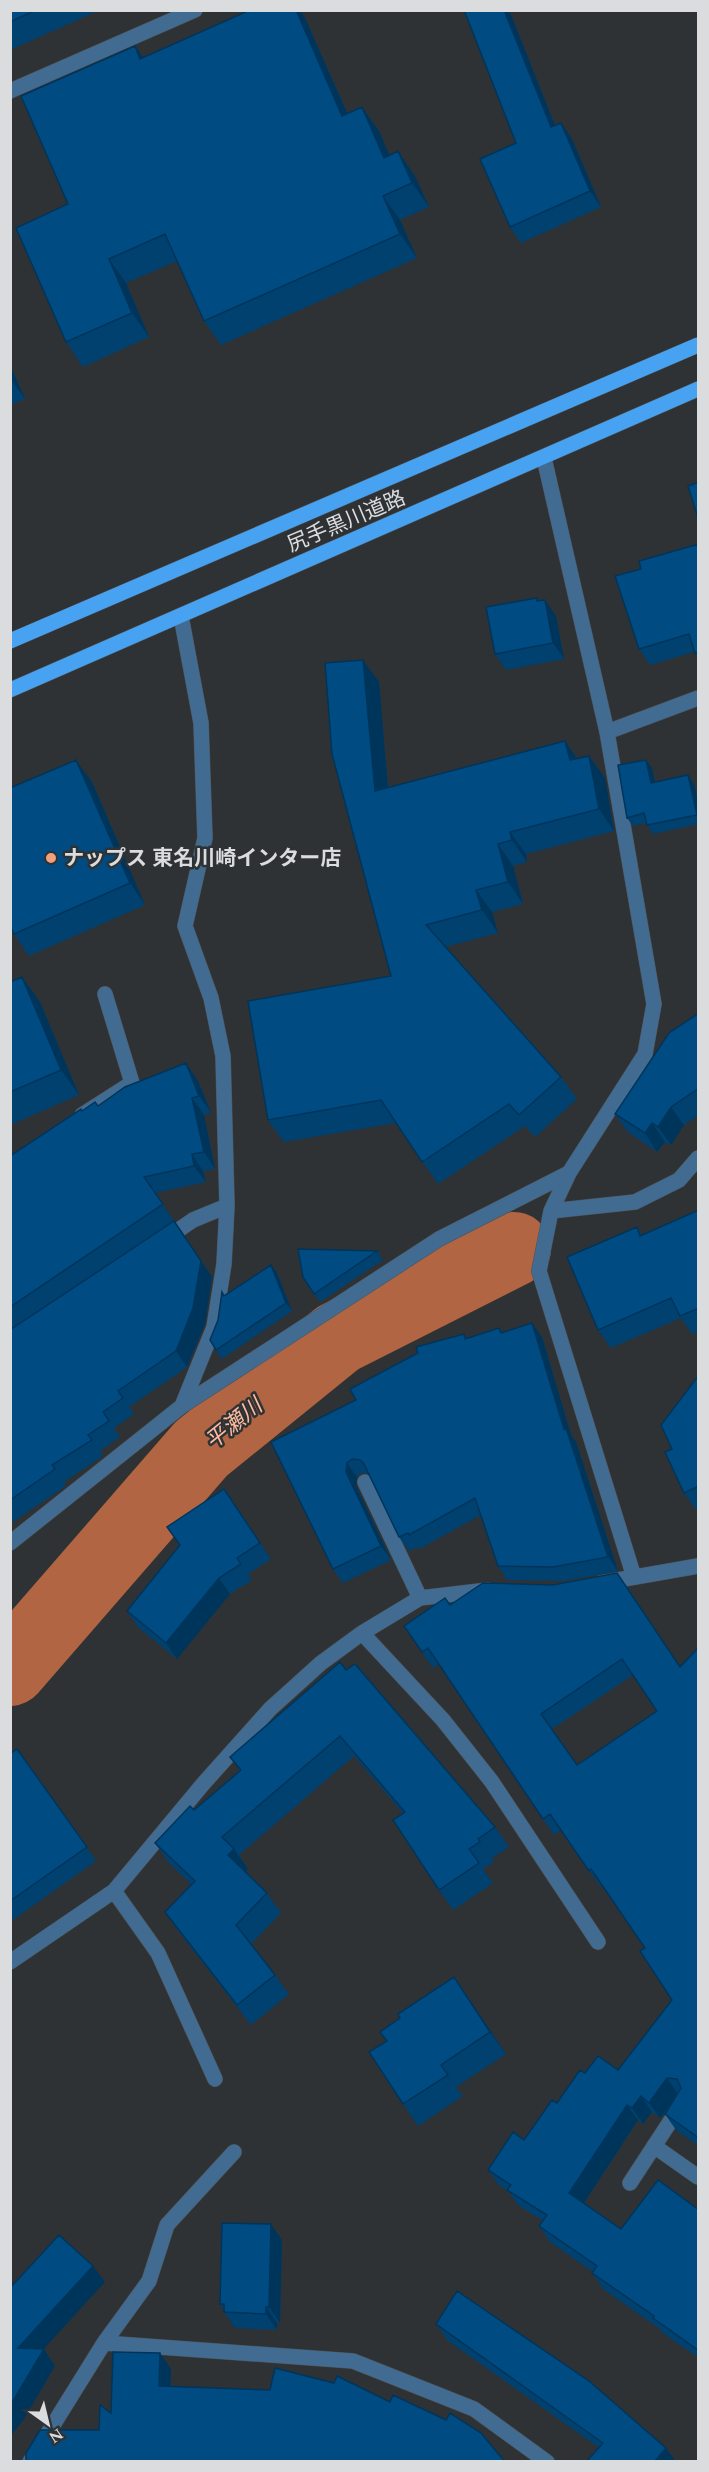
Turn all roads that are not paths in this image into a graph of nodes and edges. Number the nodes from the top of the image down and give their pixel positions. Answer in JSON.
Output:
{"nodes":[{"id":1,"x":195,"y":10,"type":"edge"},
{"id":2,"x":179,"y":14,"type":"edge"},
{"id":3,"x":10,"y":90,"type":"edge"},
{"id":4,"x":699,"y":345,"type":"edge"},
{"id":5,"x":699,"y":389,"type":"edge"},
{"id":6,"x":544,"y":458,"type":"junction"},
{"id":7,"x":181,"y":616,"type":"junction"},
{"id":8,"x":10,"y":641,"type":"edge"},
{"id":9,"x":10,"y":690,"type":"edge"},
{"id":10,"x":699,"y":698,"type":"edge"},
{"id":11,"x":607,"y":732,"type":"junction"},
{"id":12,"x":105,"y":993,"type":"dead end"},
{"id":13,"x":71,"y":1122,"type":"edge"},
{"id":14,"x":699,"y":1158,"type":"edge"},
{"id":15,"x":568,"y":1173,"type":"junction"},
{"id":16,"x":227,"y":1206,"type":"junction"},
{"id":17,"x":551,"y":1211,"type":"junction"},
{"id":18,"x":154,"y":1246,"type":"edge"},
{"id":19,"x":182,"y":1406,"type":"junction"},
{"id":20,"x":364,"y":1482,"type":"edge"},
{"id":21,"x":10,"y":1543,"type":"edge"},
{"id":22,"x":699,"y":1566,"type":"edge"},
{"id":23,"x":634,"y":1577,"type":"junction"},
{"id":24,"x":587,"y":1586,"type":"edge"},
{"id":25,"x":505,"y":1590,"type":"edge"},
{"id":26,"x":420,"y":1598,"type":"junction"},
{"id":27,"x":362,"y":1633,"type":"junction"},
{"id":28,"x":114,"y":1890,"type":"junction"},
{"id":29,"x":598,"y":1942,"type":"dead end"},
{"id":30,"x":10,"y":1962,"type":"edge"},
{"id":31,"x":215,"y":2079,"type":"dead end"},
{"id":32,"x":682,"y":2103,"type":"edge"},
{"id":33,"x":654,"y":2146,"type":"junction"},
{"id":34,"x":234,"y":2152,"type":"dead end"},
{"id":35,"x":699,"y":2177,"type":"edge"},
{"id":36,"x":630,"y":2183,"type":"dead end"},
{"id":37,"x":104,"y":2343,"type":"junction"},
{"id":38,"x":30,"y":2462,"type":"edge"},
{"id":39,"x":547,"y":2462,"type":"edge"}],
"edges":[{"from":1,"to":2,"type":"street"},
{"from":2,"to":3,"type":"street"},
{"from":4,"to":8,"type":"main road","name":"尻手黒川道路"},
{"from":5,"to":6,"type":"main road","name":"尻手黒川道路"},
{"from":6,"to":7,"type":"main road","name":"尻手黒川道路"},
{"from":6,"to":11,"type":"street"},
{"from":7,"to":9,"type":"main road","name":"尻手黒川道路"},
{"from":7,"to":16,"type":"street"},
{"from":10,"to":11,"type":"street"},
{"from":11,"to":15,"type":"street"},
{"from":12,"to":13,"type":"street"},
{"from":14,"to":17,"type":"street"},
{"from":15,"to":17,"type":"street"},
{"from":15,"to":19,"type":"street"},
{"from":16,"to":18,"type":"street"},
{"from":16,"to":19,"type":"street"},
{"from":17,"to":23,"type":"street"},
{"from":19,"to":21,"type":"street"},
{"from":20,"to":26,"type":"street"},
{"from":22,"to":23,"type":"street"},
{"from":23,"to":24,"type":"street"},
{"from":25,"to":26,"type":"street"},
{"from":26,"to":27,"type":"street"},
{"from":27,"to":28,"type":"street"},
{"from":27,"to":29,"type":"street"},
{"from":28,"to":30,"type":"street"},
{"from":28,"to":31,"type":"street"},
{"from":32,"to":33,"type":"street"},
{"from":33,"to":35,"type":"street"},
{"from":33,"to":36,"type":"street"},
{"from":34,"to":37,"type":"street"},
{"from":37,"to":38,"type":"street"},
{"from":37,"to":39,"type":"street"}]}
